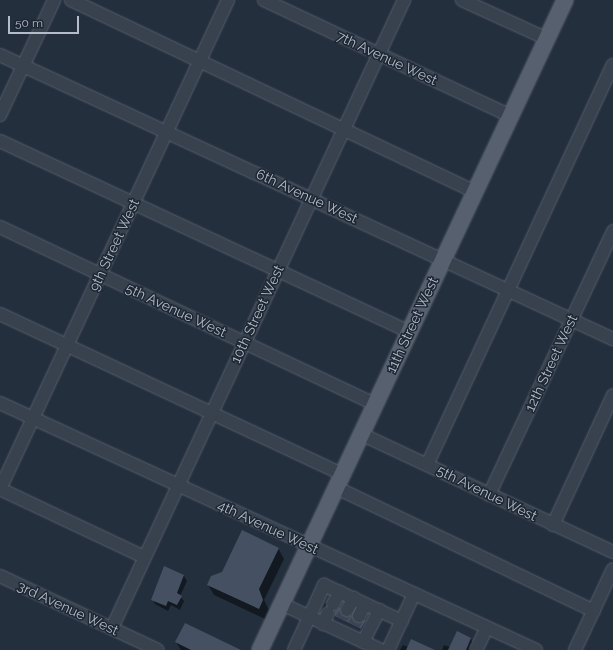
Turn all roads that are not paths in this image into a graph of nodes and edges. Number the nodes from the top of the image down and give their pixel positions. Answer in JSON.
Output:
{"nodes":[{"id":1,"x":54,"y":0,"type":"edge"},
{"id":2,"x":71,"y":0,"type":"edge"},
{"id":3,"x":228,"y":0,"type":"edge"},
{"id":4,"x":264,"y":0,"type":"edge"},
{"id":5,"x":404,"y":0,"type":"edge"},
{"id":6,"x":462,"y":0,"type":"edge"},
{"id":7,"x":565,"y":0,"type":"edge"},
{"id":8,"x":547,"y":39,"type":"junction"},
{"id":9,"x":379,"y":54,"type":"junction"},
{"id":10,"x":0,"y":55,"type":"edge"},
{"id":11,"x":200,"y":60,"type":"junction"},
{"id":12,"x":613,"y":65,"type":"edge"},
{"id":13,"x":23,"y":66,"type":"junction"},
{"id":14,"x":0,"y":115,"type":"edge"},
{"id":15,"x":510,"y":116,"type":"junction"},
{"id":16,"x":344,"y":128,"type":"junction"},
{"id":17,"x":166,"y":133,"type":"junction"},
{"id":18,"x":0,"y":141,"type":"edge"},
{"id":19,"x":475,"y":192,"type":"junction"},
{"id":20,"x":312,"y":198,"type":"junction"},
{"id":21,"x":134,"y":203,"type":"junction"},
{"id":22,"x":0,"y":227,"type":"edge"},
{"id":23,"x":613,"y":231,"type":"edge"},
{"id":24,"x":443,"y":259,"type":"junction"},
{"id":25,"x":278,"y":270,"type":"junction"},
{"id":26,"x":101,"y":274,"type":"junction"},
{"id":27,"x":508,"y":291,"type":"junction"},
{"id":28,"x":0,"y":314,"type":"edge"},
{"id":29,"x":572,"y":320,"type":"junction"},
{"id":30,"x":409,"y":332,"type":"junction"},
{"id":31,"x":613,"y":339,"type":"edge"},
{"id":32,"x":244,"y":342,"type":"junction"},
{"id":33,"x":68,"y":346,"type":"junction"},
{"id":34,"x":613,"y":395,"type":"edge"},
{"id":35,"x":0,"y":403,"type":"edge"},
{"id":36,"x":375,"y":404,"type":"junction"},
{"id":37,"x":211,"y":413,"type":"junction"},
{"id":38,"x":34,"y":418,"type":"junction"},
{"id":39,"x":361,"y":434,"type":"junction"},
{"id":40,"x":428,"y":465,"type":"junction"},
{"id":41,"x":338,"y":480,"type":"junction"},
{"id":42,"x":178,"y":484,"type":"junction"},
{"id":43,"x":0,"y":489,"type":"edge"},
{"id":44,"x":489,"y":495,"type":"junction"},
{"id":45,"x":553,"y":525,"type":"junction"},
{"id":46,"x":309,"y":546,"type":"junction"},
{"id":47,"x":613,"y":552,"type":"edge"},
{"id":48,"x":144,"y":557,"type":"junction"},
{"id":49,"x":613,"y":569,"type":"edge"},
{"id":50,"x":0,"y":576,"type":"edge"},
{"id":51,"x":340,"y":592,"type":"junction"},
{"id":52,"x":414,"y":594,"type":"junction"},
{"id":53,"x":354,"y":598,"type":"junction"},
{"id":54,"x":282,"y":604,"type":"junction"},
{"id":55,"x":365,"y":604,"type":"junction"},
{"id":56,"x":379,"y":610,"type":"junction"},
{"id":57,"x":594,"y":610,"type":"junction"},
{"id":58,"x":328,"y":613,"type":"junction"},
{"id":59,"x":309,"y":617,"type":"junction"},
{"id":60,"x":341,"y":620,"type":"junction"},
{"id":61,"x":402,"y":621,"type":"junction"},
{"id":62,"x":354,"y":626,"type":"junction"},
{"id":63,"x":487,"y":627,"type":"junction"},
{"id":64,"x":112,"y":628,"type":"junction"},
{"id":65,"x":363,"y":642,"type":"junction"},
{"id":66,"x":140,"y":646,"type":"edge"},
{"id":67,"x":158,"y":650,"type":"edge"},
{"id":68,"x":260,"y":650,"type":"edge"},
{"id":69,"x":294,"y":650,"type":"edge"},
{"id":70,"x":381,"y":650,"type":"edge"},
{"id":71,"x":388,"y":650,"type":"edge"},
{"id":72,"x":476,"y":650,"type":"edge"},
{"id":73,"x":536,"y":650,"type":"edge"},
{"id":74,"x":575,"y":650,"type":"edge"}],
"edges":[{"from":1,"to":13,"type":"street"},
{"from":2,"to":11,"type":"street"},
{"from":3,"to":11,"type":"street","name":"9th Street West"},
{"from":4,"to":9,"type":"street","name":"7th Avenue West"},
{"from":5,"to":9,"type":"street","name":"10th Street West"},
{"from":6,"to":8,"type":"street"},
{"from":7,"to":8,"type":"main road","name":"11th Street West"},
{"from":8,"to":15,"type":"main road","name":"11th Street West"},
{"from":9,"to":15,"type":"street","name":"7th Avenue West"},
{"from":9,"to":16,"type":"street","name":"10th Street West"},
{"from":10,"to":13,"type":"street","name":"6th Avenue West"},
{"from":11,"to":16,"type":"street"},
{"from":11,"to":17,"type":"street","name":"9th Street West"},
{"from":12,"to":27,"type":"street"},
{"from":13,"to":14,"type":"street"},
{"from":13,"to":17,"type":"street","name":"6th Avenue West"},
{"from":15,"to":19,"type":"main road","name":"11th Street West"},
{"from":16,"to":19,"type":"street"},
{"from":16,"to":20,"type":"street","name":"10th Street West"},
{"from":17,"to":20,"type":"street","name":"6th Avenue West"},
{"from":17,"to":21,"type":"street","name":"9th Street West"},
{"from":18,"to":21,"type":"street"},
{"from":19,"to":24,"type":"main road","name":"11th Street West"},
{"from":20,"to":24,"type":"street","name":"6th Avenue West"},
{"from":20,"to":25,"type":"street","name":"10th Street West"},
{"from":21,"to":25,"type":"street"},
{"from":21,"to":26,"type":"street","name":"9th Street West"},
{"from":22,"to":26,"type":"street","name":"5th Avenue West"},
{"from":23,"to":29,"type":"street","name":"12th Street West"},
{"from":24,"to":27,"type":"street","name":"6th Avenue West"},
{"from":24,"to":30,"type":"main road","name":"11th Street West"},
{"from":25,"to":30,"type":"street"},
{"from":25,"to":32,"type":"street","name":"10th Street West"},
{"from":26,"to":32,"type":"street","name":"5th Avenue West"},
{"from":26,"to":33,"type":"street","name":"9th Street West"},
{"from":27,"to":29,"type":"street","name":"6th Avenue West"},
{"from":27,"to":40,"type":"street"},
{"from":28,"to":33,"type":"street"},
{"from":29,"to":31,"type":"street","name":"6th Avenue West"},
{"from":29,"to":44,"type":"street","name":"12th Street West"},
{"from":30,"to":36,"type":"main road","name":"11th Street West"},
{"from":32,"to":36,"type":"street","name":"5th Avenue West"},
{"from":32,"to":37,"type":"street","name":"10th Street West"},
{"from":33,"to":37,"type":"street"},
{"from":33,"to":38,"type":"street","name":"9th Street West"},
{"from":34,"to":45,"type":"street"},
{"from":35,"to":38,"type":"street","name":"4th Avenue West"},
{"from":36,"to":39,"type":"main road","name":"11th Street West"},
{"from":37,"to":41,"type":"street"},
{"from":37,"to":42,"type":"street","name":"10th Street West"},
{"from":38,"to":42,"type":"street","name":"4th Avenue West"},
{"from":38,"to":43,"type":"street","name":"9th Street West"},
{"from":39,"to":40,"type":"street","name":"5th Avenue West"},
{"from":39,"to":41,"type":"main road","name":"11th Street West"},
{"from":40,"to":44,"type":"street","name":"5th Avenue West"},
{"from":41,"to":46,"type":"main road","name":"11th Street West"},
{"from":41,"to":57,"type":"street"},
{"from":42,"to":46,"type":"street","name":"4th Avenue West"},
{"from":42,"to":48,"type":"street","name":"10th Street West"},
{"from":43,"to":48,"type":"street"},
{"from":44,"to":45,"type":"street","name":"5th Avenue West"},
{"from":45,"to":47,"type":"street","name":"5th Avenue West"},
{"from":46,"to":52,"type":"street","name":"4th Avenue West"},
{"from":46,"to":54,"type":"main road","name":"11th Street West"},
{"from":48,"to":64,"type":"street","name":"10th Street West"},
{"from":49,"to":57,"type":"street"},
{"from":50,"to":64,"type":"street","name":"3rd Avenue West"},
{"from":51,"to":53,"type":"street"},
{"from":51,"to":58,"type":"street"},
{"from":51,"to":59,"type":"street"},
{"from":52,"to":61,"type":"street"},
{"from":52,"to":63,"type":"street","name":"4th Avenue West"},
{"from":53,"to":55,"type":"street"},
{"from":53,"to":60,"type":"street"},
{"from":54,"to":59,"type":"street"},
{"from":54,"to":68,"type":"main road","name":"11th Street West"},
{"from":55,"to":56,"type":"street"},
{"from":55,"to":62,"type":"street"},
{"from":56,"to":61,"type":"street"},
{"from":56,"to":65,"type":"street"},
{"from":57,"to":74,"type":"street"},
{"from":58,"to":59,"type":"street"},
{"from":58,"to":60,"type":"street"},
{"from":59,"to":69,"type":"street"},
{"from":60,"to":62,"type":"street"},
{"from":61,"to":71,"type":"street"},
{"from":62,"to":65,"type":"street"},
{"from":63,"to":72,"type":"street"},
{"from":63,"to":73,"type":"street","name":"4th Avenue West"},
{"from":64,"to":66,"type":"street","name":"3rd Avenue West"},
{"from":65,"to":70,"type":"street"},
{"from":66,"to":67,"type":"street","name":"3rd Avenue West"}]}
